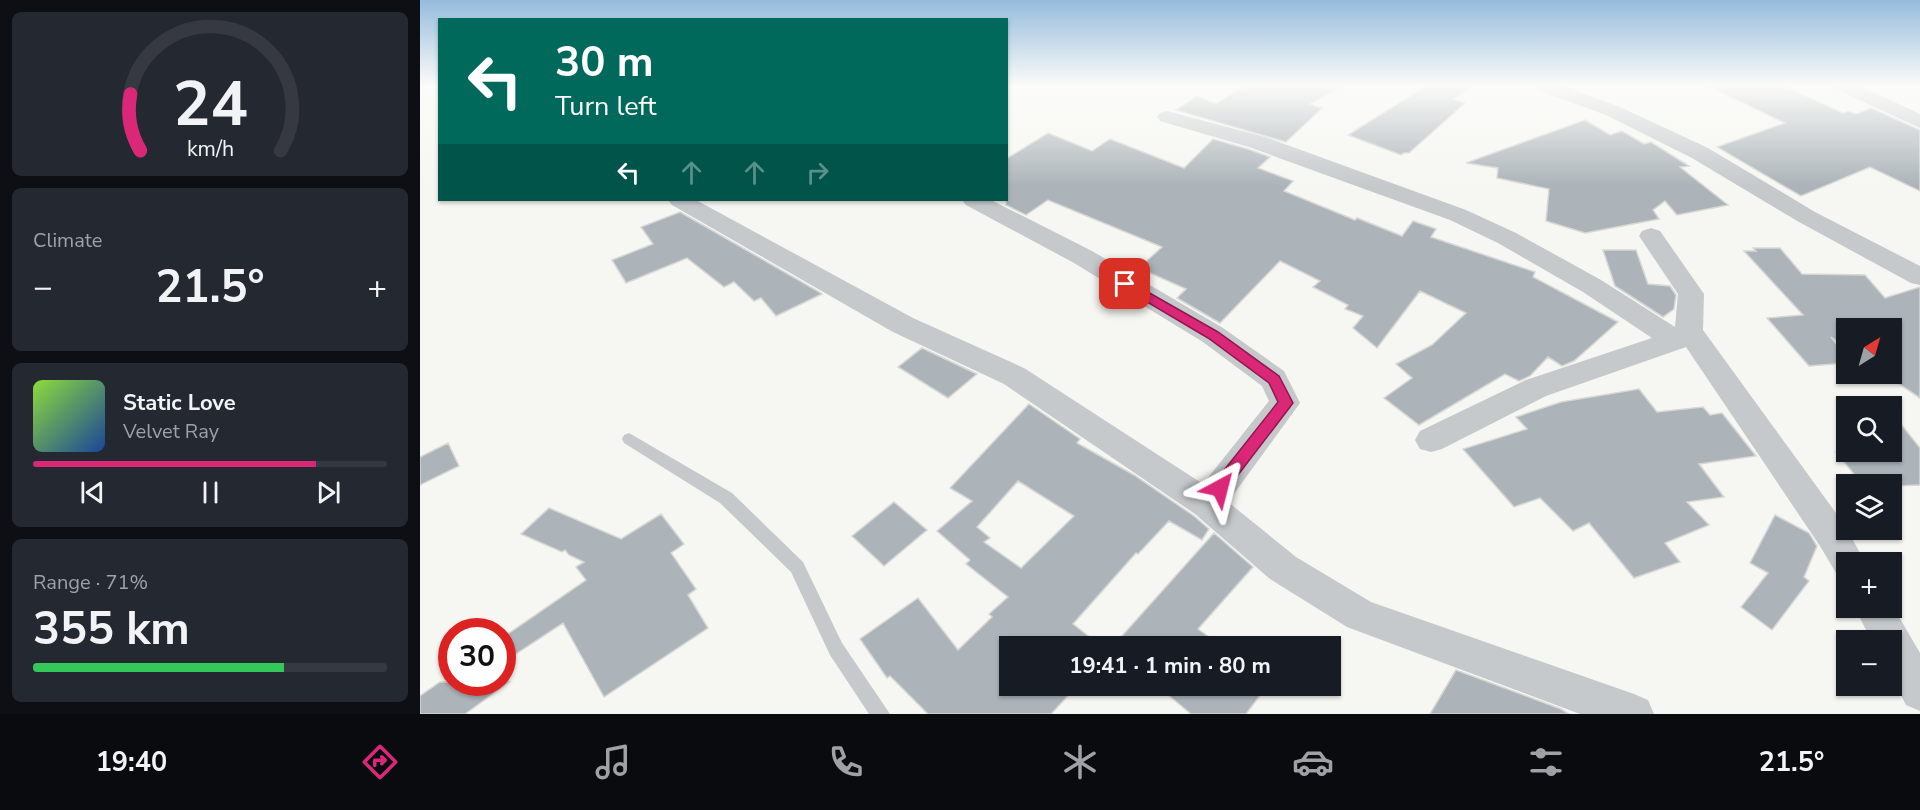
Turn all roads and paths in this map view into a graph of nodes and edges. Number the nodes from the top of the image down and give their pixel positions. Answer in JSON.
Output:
{"nodes":[{"id":1,"x":1175,"y":119,"type":"edge"},
{"id":2,"x":1630,"y":119,"type":"edge"},
{"id":3,"x":682,"y":201,"type":"edge"},
{"id":4,"x":976,"y":201,"type":"edge"},
{"id":5,"x":1651,"y":236,"type":"dead end"},
{"id":6,"x":1920,"y":278,"type":"edge"},
{"id":7,"x":1682,"y":336,"type":"junction"},
{"id":8,"x":629,"y":440,"type":"dead end"},
{"id":9,"x":1431,"y":440,"type":"dead end"},
{"id":10,"x":1207,"y":504,"type":"junction"},
{"id":11,"x":1842,"y":552,"type":"edge"},
{"id":12,"x":1879,"y":618,"type":"edge"},
{"id":13,"x":1920,"y":691,"type":"edge"},
{"id":14,"x":880,"y":714,"type":"edge"},
{"id":15,"x":1634,"y":714,"type":"edge"}],
"edges":[{"from":1,"to":7,"type":"street"},
{"from":2,"to":6,"type":"street"},
{"from":3,"to":10,"type":"street"},
{"from":4,"to":10,"type":"street"},
{"from":5,"to":7,"type":"street"},
{"from":7,"to":9,"type":"street"},
{"from":7,"to":11,"type":"street"},
{"from":8,"to":14,"type":"lane"},
{"from":10,"to":15,"type":"street"},
{"from":12,"to":13,"type":"street"}]}
